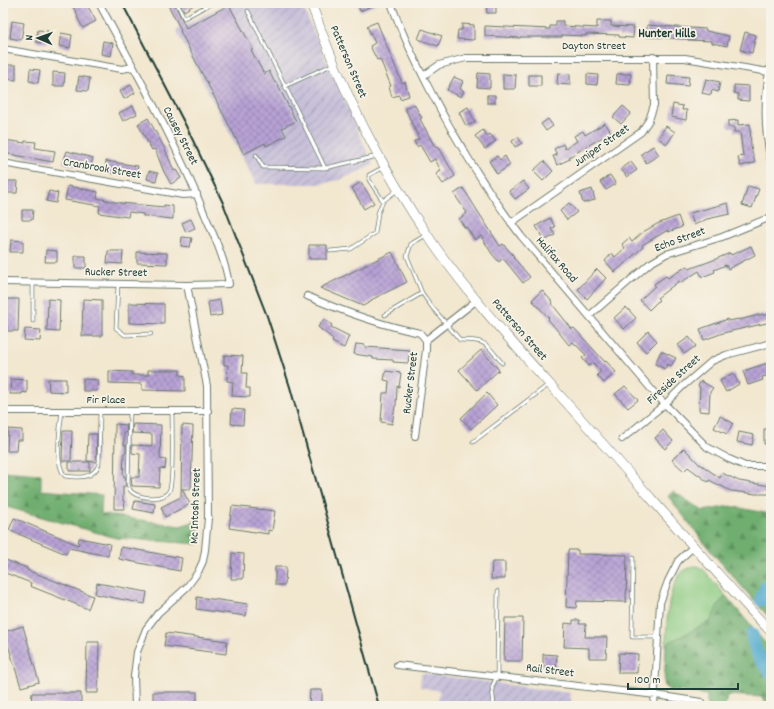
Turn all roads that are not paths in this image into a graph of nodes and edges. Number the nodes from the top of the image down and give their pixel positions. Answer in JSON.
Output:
{"nodes":[{"id":1,"x":99,"y":3,"type":"edge"},
{"id":2,"x":177,"y":3,"type":"edge"},
{"id":3,"x":212,"y":3,"type":"edge"},
{"id":4,"x":311,"y":3,"type":"edge"},
{"id":5,"x":391,"y":3,"type":"edge"},
{"id":6,"x":248,"y":11,"type":"dead end"},
{"id":7,"x":3,"y":49,"type":"edge"},
{"id":8,"x":653,"y":57,"type":"junction"},
{"id":9,"x":771,"y":62,"type":"edge"},
{"id":10,"x":335,"y":64,"type":"junction"},
{"id":11,"x":133,"y":67,"type":"junction"},
{"id":12,"x":769,"y":72,"type":"junction"},
{"id":13,"x":423,"y":76,"type":"junction"},
{"id":14,"x":285,"y":86,"type":"junction"},
{"id":15,"x":256,"y":154,"type":"dead end"},
{"id":16,"x":380,"y":156,"type":"junction"},
{"id":17,"x":771,"y":160,"type":"edge"},
{"id":18,"x":3,"y":163,"type":"edge"},
{"id":19,"x":385,"y":166,"type":"junction"},
{"id":20,"x":325,"y":168,"type":"junction"},
{"id":21,"x":399,"y":189,"type":"junction"},
{"id":22,"x":197,"y":194,"type":"junction"},
{"id":23,"x":383,"y":201,"type":"junction"},
{"id":24,"x":771,"y":217,"type":"edge"},
{"id":25,"x":511,"y":223,"type":"junction"},
{"id":26,"x":427,"y":234,"type":"junction"},
{"id":27,"x":330,"y":251,"type":"dead end"},
{"id":28,"x":3,"y":282,"type":"edge"},
{"id":29,"x":33,"y":283,"type":"junction"},
{"id":30,"x":118,"y":284,"type":"junction"},
{"id":31,"x":229,"y":284,"type":"joint"},
{"id":32,"x":187,"y":285,"type":"junction"},
{"id":33,"x":422,"y":293,"type":"junction"},
{"id":34,"x":307,"y":296,"type":"dead end"},
{"id":35,"x":477,"y":300,"type":"junction"},
{"id":36,"x":385,"y":315,"type":"dead end"},
{"id":37,"x":589,"y":316,"type":"junction"},
{"id":38,"x":33,"y":322,"type":"dead end"},
{"id":39,"x":447,"y":324,"type":"junction"},
{"id":40,"x":151,"y":334,"type":"dead end"},
{"id":41,"x":426,"y":340,"type":"junction"},
{"id":42,"x":771,"y":343,"type":"edge"},
{"id":43,"x":502,"y":364,"type":"dead end"},
{"id":44,"x":550,"y":383,"type":"junction"},
{"id":45,"x":665,"y":404,"type":"junction"},
{"id":46,"x":3,"y":411,"type":"edge"},
{"id":47,"x":100,"y":411,"type":"junction"},
{"id":48,"x":130,"y":411,"type":"junction"},
{"id":49,"x":172,"y":411,"type":"junction"},
{"id":50,"x":208,"y":411,"type":"junction"},
{"id":51,"x":62,"y":412,"type":"junction"},
{"id":52,"x":415,"y":436,"type":"dead end"},
{"id":53,"x":622,"y":439,"type":"dead end"},
{"id":54,"x":473,"y":442,"type":"dead end"},
{"id":55,"x":771,"y":466,"type":"edge"},
{"id":56,"x":694,"y":546,"type":"junction"},
{"id":57,"x":634,"y":558,"type":"dead end"},
{"id":58,"x":498,"y":591,"type":"dead end"},
{"id":59,"x":771,"y":632,"type":"edge"},
{"id":60,"x":659,"y":637,"type":"junction"},
{"id":61,"x":397,"y":665,"type":"dead end"},
{"id":62,"x":497,"y":676,"type":"junction"},
{"id":63,"x":656,"y":695,"type":"junction"},
{"id":64,"x":701,"y":702,"type":"dead end"},
{"id":65,"x":135,"y":706,"type":"edge"},
{"id":66,"x":494,"y":706,"type":"edge"},
{"id":67,"x":654,"y":706,"type":"edge"}],
"edges":[{"from":1,"to":11,"type":"street","name":"Causey Street"},
{"from":2,"to":3,"type":"lane"},
{"from":4,"to":10,"type":"main road","name":"Patterson Street"},
{"from":5,"to":13,"type":"street","name":"Halifax Road"},
{"from":6,"to":14,"type":"lane"},
{"from":7,"to":11,"type":"street"},
{"from":8,"to":12,"type":"street","name":"Dayton Street"},
{"from":8,"to":13,"type":"street","name":"Dayton Street"},
{"from":8,"to":25,"type":"street","name":"Juniper Street"},
{"from":9,"to":12,"type":"street"},
{"from":10,"to":14,"type":"lane"},
{"from":10,"to":16,"type":"main road","name":"Patterson Street"},
{"from":11,"to":22,"type":"street","name":"Causey Street"},
{"from":12,"to":17,"type":"street"},
{"from":13,"to":25,"type":"street","name":"Halifax Road"},
{"from":14,"to":20,"type":"lane"},
{"from":15,"to":20,"type":"lane"},
{"from":16,"to":19,"type":"main road","name":"Patterson Street"},
{"from":16,"to":20,"type":"lane"},
{"from":18,"to":22,"type":"street","name":"Cranbrook Street"},
{"from":19,"to":21,"type":"main road","name":"Patterson Street"},
{"from":19,"to":23,"type":"lane"},
{"from":21,"to":23,"type":"lane"},
{"from":21,"to":26,"type":"main road","name":"Patterson Street"},
{"from":22,"to":31,"type":"street","name":"Causey Street"},
{"from":23,"to":27,"type":"lane"},
{"from":24,"to":37,"type":"street","name":"Echo Street"},
{"from":25,"to":37,"type":"street","name":"Halifax Road"},
{"from":26,"to":33,"type":"lane"},
{"from":26,"to":35,"type":"main road","name":"Patterson Street"},
{"from":28,"to":29,"type":"street","name":"Rucker Street"},
{"from":29,"to":30,"type":"street","name":"Rucker Street"},
{"from":29,"to":38,"type":"lane"},
{"from":30,"to":32,"type":"street","name":"Rucker Street"},
{"from":30,"to":40,"type":"lane"},
{"from":31,"to":32,"type":"street","name":"Rucker Street"},
{"from":32,"to":50,"type":"street","name":"Mc Intosh Street"},
{"from":33,"to":36,"type":"lane"},
{"from":33,"to":39,"type":"lane"},
{"from":34,"to":41,"type":"street","name":"Rucker Street"},
{"from":35,"to":39,"type":"street"},
{"from":35,"to":44,"type":"main road","name":"Patterson Street"},
{"from":37,"to":45,"type":"street","name":"Halifax Road"},
{"from":39,"to":41,"type":"street"},
{"from":39,"to":43,"type":"lane"},
{"from":41,"to":52,"type":"street","name":"Rucker Street"},
{"from":42,"to":45,"type":"street","name":"Fireside Street"},
{"from":44,"to":54,"type":"lane"},
{"from":44,"to":56,"type":"main road","name":"Patterson Street"},
{"from":45,"to":53,"type":"street","name":"Fireside Street"},
{"from":45,"to":55,"type":"street","name":"Halifax Road"},
{"from":46,"to":51,"type":"street","name":"Fir Place"},
{"from":47,"to":48,"type":"street","name":"Fir Place"},
{"from":47,"to":51,"type":"street","name":"Fir Place"},
{"from":47,"to":51,"type":"lane"},
{"from":48,"to":49,"type":"street","name":"Fir Place"},
{"from":48,"to":49,"type":"lane"},
{"from":49,"to":50,"type":"street","name":"Fir Place"},
{"from":50,"to":65,"type":"street","name":"Mc Intosh Street"},
{"from":56,"to":59,"type":"main road","name":"Patterson Street"},
{"from":56,"to":60,"type":"street"},
{"from":57,"to":60,"type":"lane"},
{"from":58,"to":62,"type":"lane"},
{"from":60,"to":63,"type":"street"},
{"from":61,"to":62,"type":"street","name":"Rail Street"},
{"from":62,"to":63,"type":"street","name":"Rail Street"},
{"from":62,"to":66,"type":"lane"},
{"from":63,"to":64,"type":"street","name":"Rail Street"},
{"from":63,"to":67,"type":"street"}]}
